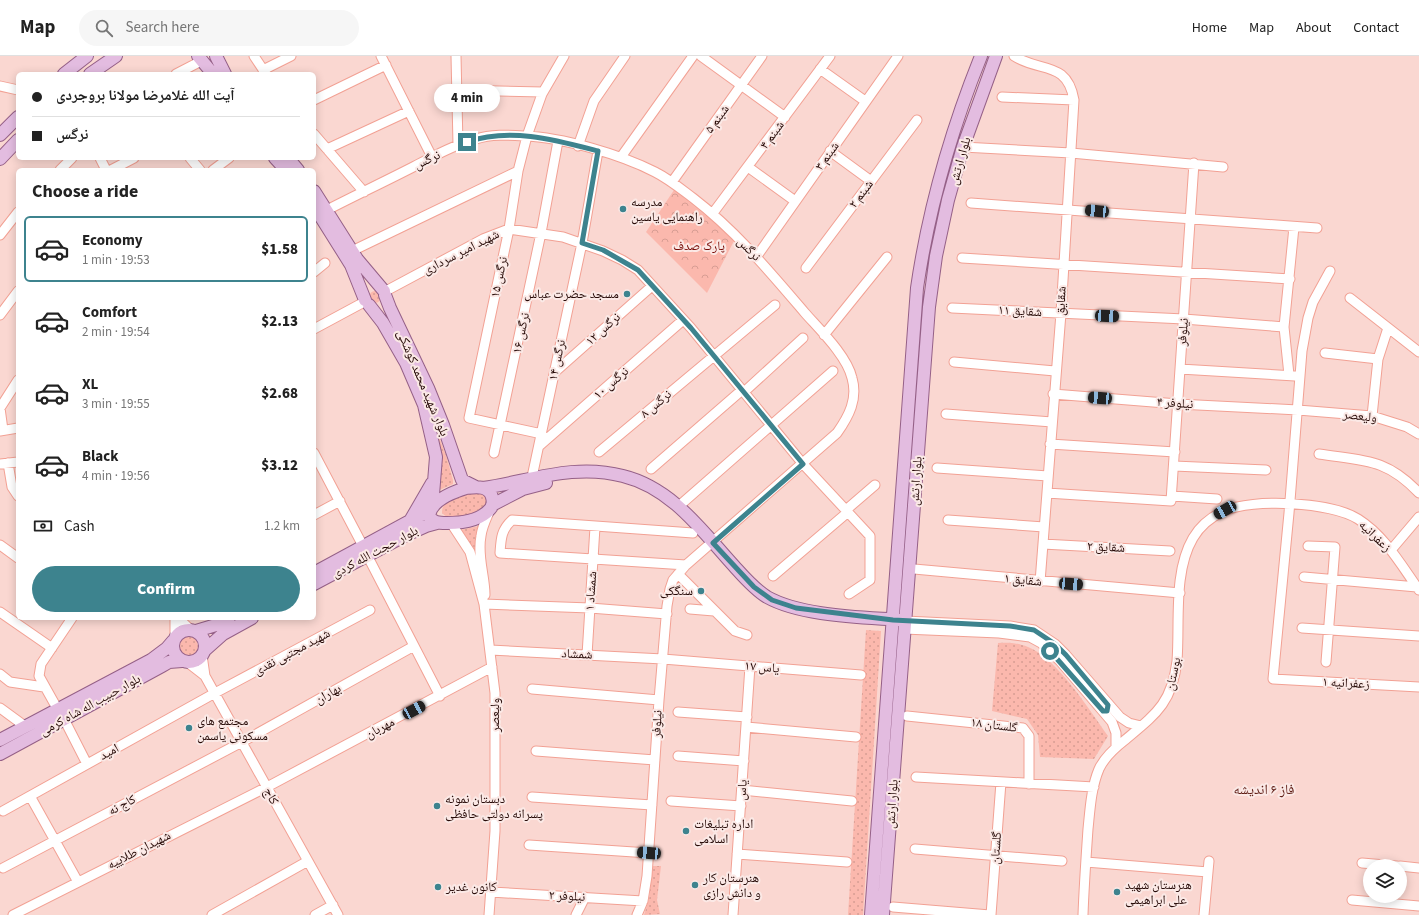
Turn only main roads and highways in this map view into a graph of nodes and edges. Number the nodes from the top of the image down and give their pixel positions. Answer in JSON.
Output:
{"nodes":[{"id":1,"x":87,"y":56,"type":"edge"},
{"id":2,"x":116,"y":56,"type":"edge"},
{"id":3,"x":216,"y":56,"type":"edge"},
{"id":4,"x":981,"y":56,"type":"edge"},
{"id":5,"x":996,"y":56,"type":"edge"},
{"id":6,"x":200,"y":58,"type":"edge"},
{"id":7,"x":67,"y":72,"type":"edge"},
{"id":8,"x":93,"y":72,"type":"edge"},
{"id":9,"x":211,"y":72,"type":"edge"},
{"id":10,"x":224,"y":72,"type":"edge"},
{"id":11,"x":16,"y":119,"type":"edge"},
{"id":12,"x":0,"y":136,"type":"edge"},
{"id":13,"x":16,"y":142,"type":"edge"},
{"id":14,"x":0,"y":160,"type":"edge"},
{"id":15,"x":277,"y":160,"type":"edge"},
{"id":16,"x":290,"y":160,"type":"edge"},
{"id":17,"x":284,"y":168,"type":"edge"},
{"id":18,"x":296,"y":168,"type":"edge"},
{"id":19,"x":316,"y":194,"type":"edge"},
{"id":20,"x":316,"y":209,"type":"edge"},
{"id":21,"x":384,"y":293,"type":"junction"},
{"id":22,"x":367,"y":302,"type":"junction"},
{"id":23,"x":433,"y":480,"type":"junction"},
{"id":24,"x":533,"y":481,"type":"junction"},
{"id":25,"x":480,"y":487,"type":"junction"},
{"id":26,"x":491,"y":507,"type":"junction"},
{"id":27,"x":431,"y":509,"type":"junction"},
{"id":28,"x":410,"y":522,"type":"junction"},
{"id":29,"x":437,"y":523,"type":"junction"},
{"id":30,"x":710,"y":545,"type":"junction"},
{"id":31,"x":365,"y":551,"type":"junction"},
{"id":32,"x":316,"y":571,"type":"edge"},
{"id":33,"x":316,"y":583,"type":"edge"},
{"id":34,"x":225,"y":620,"type":"edge"},
{"id":35,"x":248,"y":620,"type":"edge"},
{"id":36,"x":899,"y":624,"type":"junction"},
{"id":37,"x":194,"y":630,"type":"junction"},
{"id":38,"x":174,"y":639,"type":"junction"},
{"id":39,"x":203,"y":652,"type":"junction"},
{"id":40,"x":185,"y":661,"type":"junction"},
{"id":41,"x":61,"y":714,"type":"junction"},
{"id":42,"x":0,"y":740,"type":"edge"},
{"id":43,"x":0,"y":754,"type":"edge"},
{"id":44,"x":887,"y":910,"type":"edge"},
{"id":45,"x":871,"y":911,"type":"edge"}],
"edges":[{"from":1,"to":7,"type":"main road"},
{"from":2,"to":8,"type":"main road"},
{"from":3,"to":10,"type":"main road"},
{"from":4,"to":36,"type":"main road","name":"بلوار ارتش"},
{"from":5,"to":36,"type":"main road","name":"بلوار ارتش"},
{"from":6,"to":9,"type":"main road"},
{"from":11,"to":12,"type":"main road"},
{"from":13,"to":14,"type":"main road"},
{"from":15,"to":17,"type":"main road"},
{"from":16,"to":18,"type":"main road"},
{"from":19,"to":21,"type":"main road","name":"بلوار شهید محمد کوشکی"},
{"from":20,"to":22,"type":"main road","name":"بلوار شهید محمد کوشکی"},
{"from":21,"to":22,"type":"main road"},
{"from":21,"to":25,"type":"main road","name":"بلوار شهید محمد کوشکی"},
{"from":22,"to":23,"type":"main road","name":"بلوار شهید محمد کوشکی"},
{"from":23,"to":27,"type":"main road","name":"بلوار شهید محمد کوشکی"},
{"from":23,"to":28,"type":"main road"},
{"from":24,"to":25,"type":"main road"},
{"from":24,"to":26,"type":"main road"},
{"from":24,"to":30,"type":"main road"},
{"from":24,"to":30,"type":"main road"},
{"from":25,"to":26,"type":"main road"},
{"from":25,"to":27,"type":"main road"},
{"from":26,"to":29,"type":"main road"},
{"from":27,"to":28,"type":"main road","name":"بلوار حجت الله کردی"},
{"from":27,"to":29,"type":"main road"},
{"from":28,"to":31,"type":"main road","name":"بلوار حجت الله کردی"},
{"from":29,"to":31,"type":"main road","name":"بلوار حجت الله کردی"},
{"from":30,"to":36,"type":"main road"},
{"from":31,"to":32,"type":"main road","name":"بلوار حجت الله کردی"},
{"from":31,"to":33,"type":"main road","name":"بلوار حجت الله کردی"},
{"from":34,"to":37,"type":"main road"},
{"from":35,"to":39,"type":"main road"},
{"from":36,"to":44,"type":"main road","name":"بلوار ارتش"},
{"from":36,"to":45,"type":"main road","name":"بلوار ارتش"},
{"from":37,"to":38,"type":"main road"},
{"from":37,"to":39,"type":"main road"},
{"from":38,"to":40,"type":"main road"},
{"from":38,"to":41,"type":"main road","name":"بلوار حبیب اله شاه کرمی"},
{"from":39,"to":40,"type":"main road"},
{"from":40,"to":41,"type":"main road","name":"بلوار حبیب اله شاه کرمی"},
{"from":41,"to":42,"type":"main road","name":"بلوار حبیب اله شاه کرمی"},
{"from":41,"to":43,"type":"main road","name":"بلوار حبیب اله شاه کرمی"},
{"from":44,"to":45,"type":"main road"}]}
